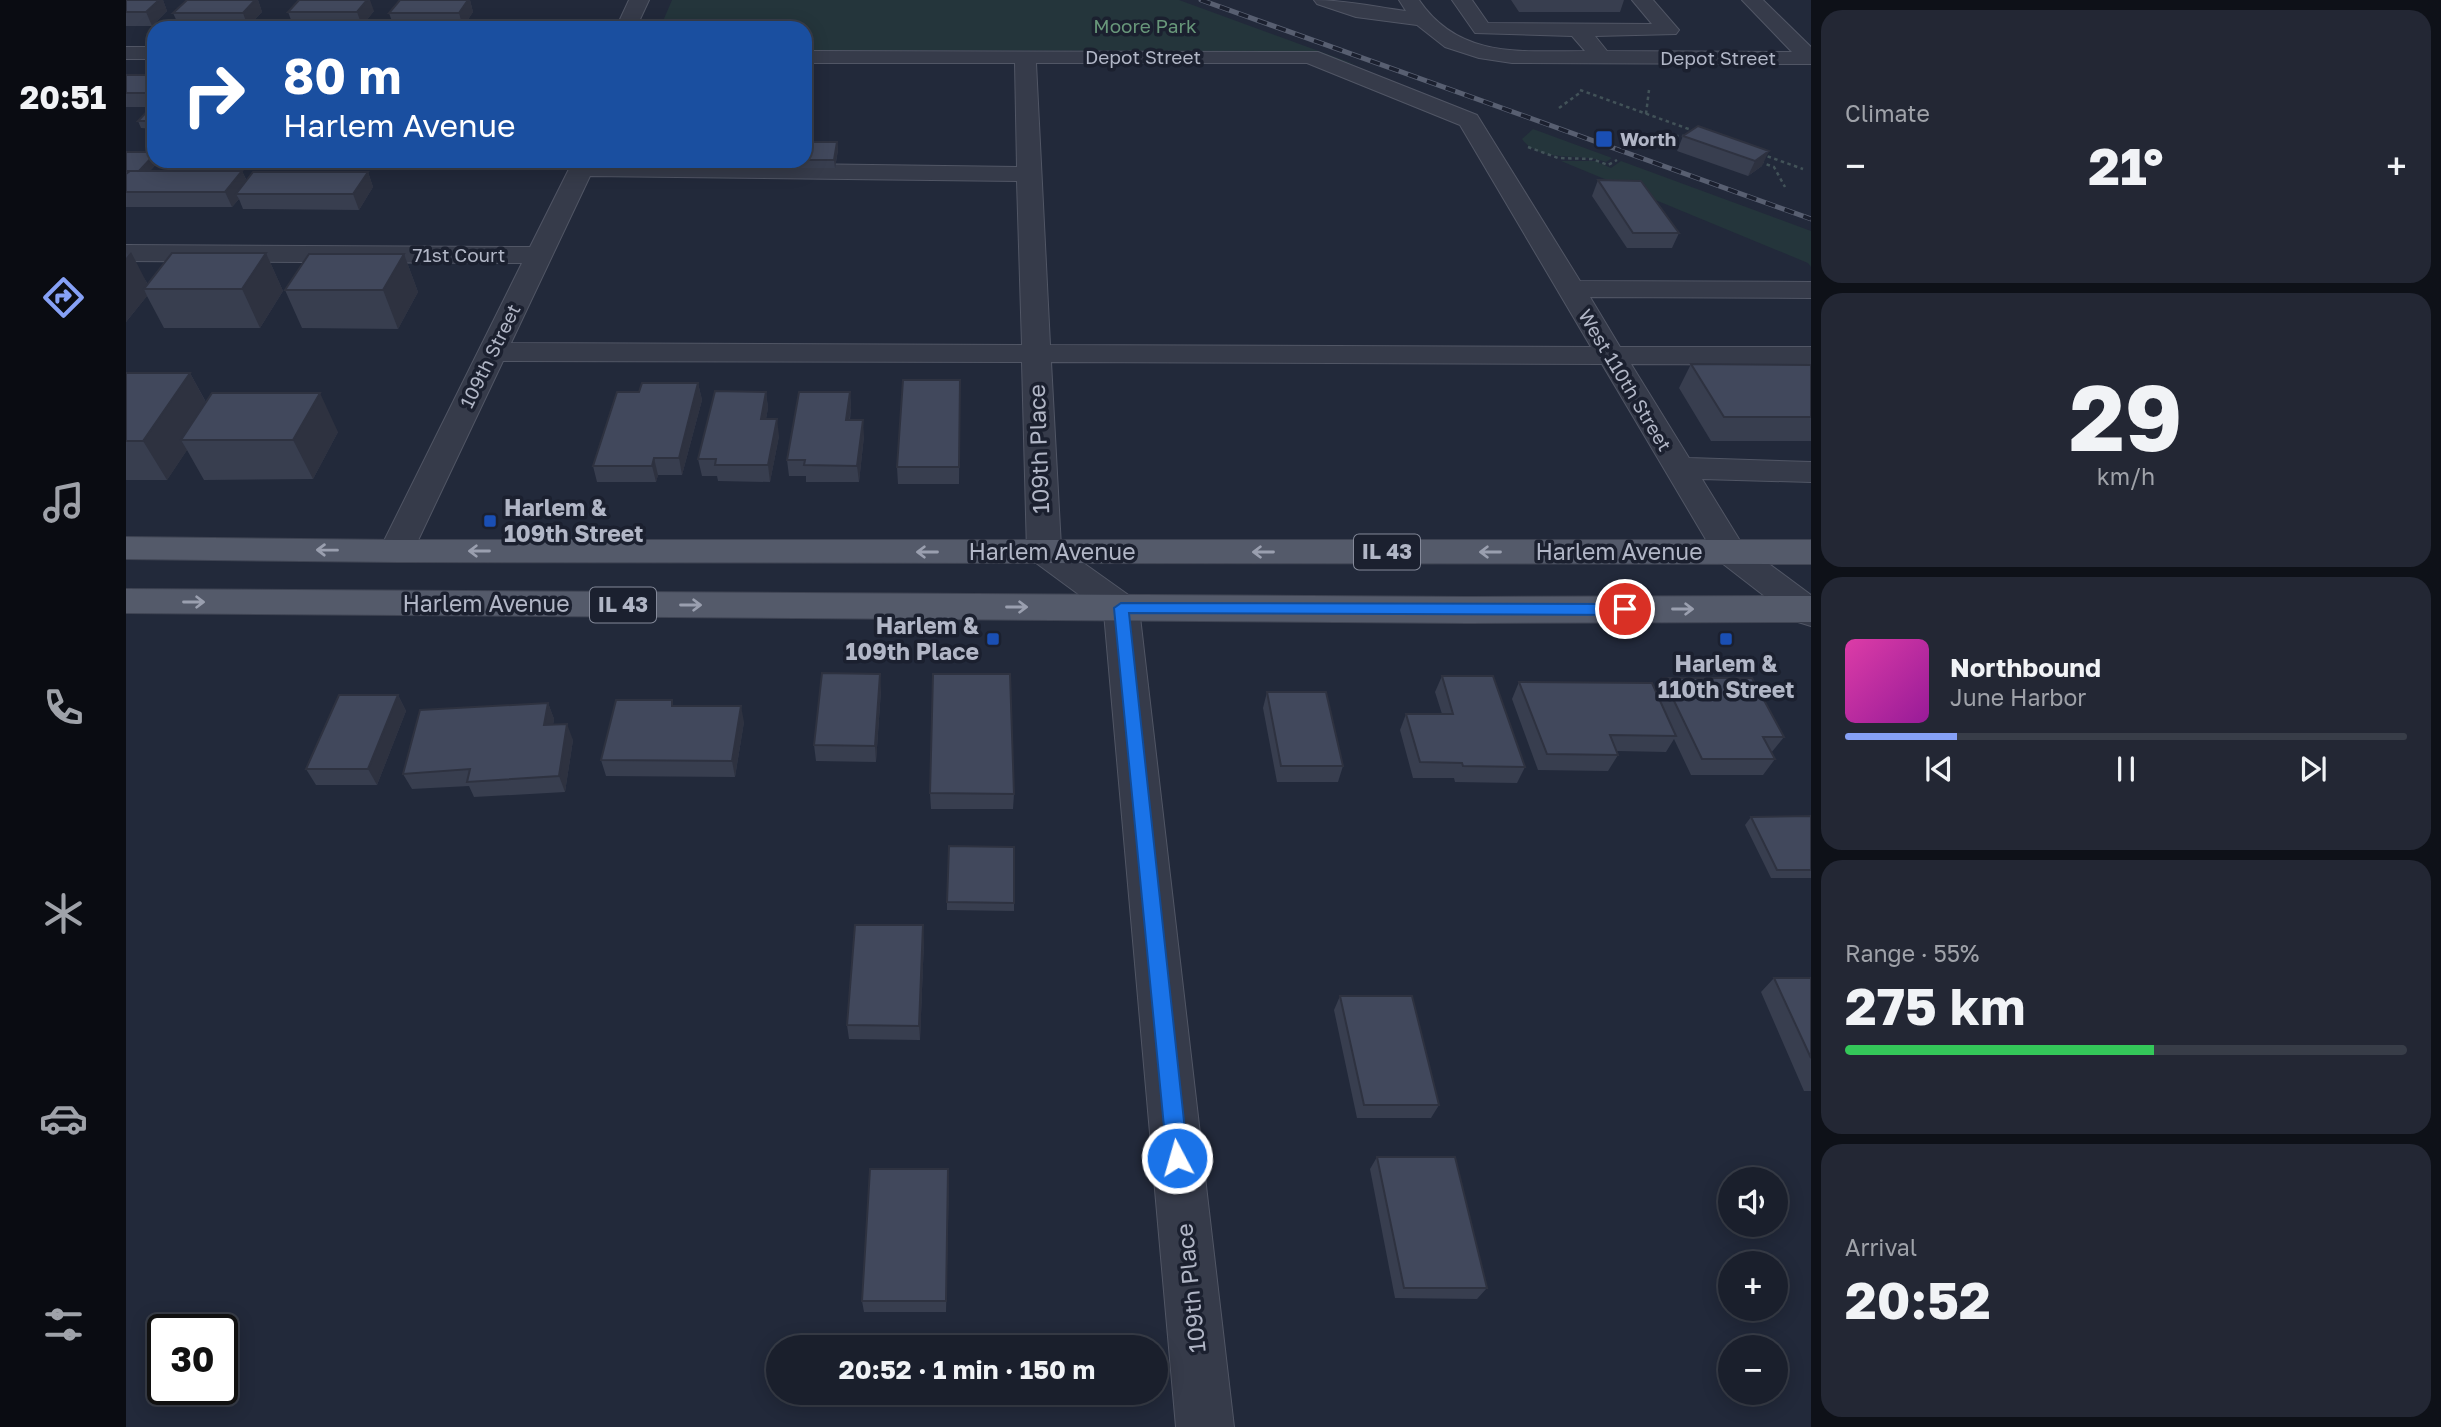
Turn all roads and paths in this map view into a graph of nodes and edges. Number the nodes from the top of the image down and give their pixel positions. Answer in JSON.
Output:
{"nodes":[{"id":1,"x":639,"y":0,"type":"edge"},
{"id":2,"x":1324,"y":0,"type":"edge"},
{"id":3,"x":1409,"y":0,"type":"edge"},
{"id":4,"x":1462,"y":0,"type":"edge"},
{"id":5,"x":1642,"y":0,"type":"edge"},
{"id":6,"x":1752,"y":0,"type":"edge"},
{"id":7,"x":1420,"y":19,"type":"junction"},
{"id":8,"x":629,"y":21,"type":"edge"},
{"id":9,"x":1578,"y":30,"type":"junction"},
{"id":10,"x":126,"y":52,"type":"edge"},
{"id":11,"x":147,"y":53,"type":"edge"},
{"id":12,"x":812,"y":57,"type":"edge"},
{"id":13,"x":1025,"y":57,"type":"junction"},
{"id":14,"x":1811,"y":58,"type":"edge"},
{"id":15,"x":1603,"y":59,"type":"junction"},
{"id":16,"x":1643,"y":83,"type":"dead end"},
{"id":17,"x":1559,"y":108,"type":"dead end"},
{"id":18,"x":1646,"y":114,"type":"junction"},
{"id":19,"x":1469,"y":120,"type":"joint"},
{"id":20,"x":1640,"y":136,"type":"dead end"},
{"id":21,"x":1528,"y":146,"type":"dead end"},
{"id":22,"x":1751,"y":151,"type":"edge"},
{"id":23,"x":1750,"y":158,"type":"edge"},
{"id":24,"x":1617,"y":160,"type":"dead end"},
{"id":25,"x":582,"y":168,"type":"edge"},
{"id":26,"x":732,"y":168,"type":"edge"},
{"id":27,"x":1803,"y":169,"type":"dead end"},
{"id":28,"x":1029,"y":174,"type":"junction"},
{"id":29,"x":1785,"y":187,"type":"dead end"},
{"id":30,"x":126,"y":253,"type":"edge"},
{"id":31,"x":539,"y":255,"type":"junction"},
{"id":32,"x":1570,"y":289,"type":"junction"},
{"id":33,"x":1811,"y":290,"type":"edge"},
{"id":34,"x":493,"y":352,"type":"junction"},
{"id":35,"x":1035,"y":354,"type":"junction"},
{"id":36,"x":1811,"y":356,"type":"edge"},
{"id":37,"x":1611,"y":357,"type":"junction"},
{"id":38,"x":1677,"y":468,"type":"junction"},
{"id":39,"x":1811,"y":472,"type":"edge"},
{"id":40,"x":127,"y":549,"type":"edge"},
{"id":41,"x":396,"y":551,"type":"junction"},
{"id":42,"x":1044,"y":552,"type":"junction"},
{"id":43,"x":1730,"y":552,"type":"junction"},
{"id":44,"x":1811,"y":552,"type":"edge"},
{"id":45,"x":126,"y":601,"type":"edge"},
{"id":46,"x":1121,"y":608,"type":"junction"},
{"id":47,"x":1810,"y":610,"type":"edge"},
{"id":48,"x":1205,"y":1427,"type":"edge"}],
"edges":[{"from":1,"to":8,"type":"street"},
{"from":2,"to":7,"type":"street"},
{"from":3,"to":7,"type":"street"},
{"from":4,"to":9,"type":"street"},
{"from":5,"to":9,"type":"street"},
{"from":6,"to":14,"type":"street"},
{"from":7,"to":15,"type":"street","name":"Depot Street"},
{"from":9,"to":15,"type":"street"},
{"from":10,"to":11,"type":"street"},
{"from":12,"to":13,"type":"street","name":"Depot Street"},
{"from":13,"to":19,"type":"street","name":"Depot Street"},
{"from":13,"to":28,"type":"street","name":"109th Place"},
{"from":14,"to":15,"type":"street","name":"Depot Street"},
{"from":16,"to":18,"type":"path"},
{"from":17,"to":18,"type":"path"},
{"from":18,"to":20,"type":"path"},
{"from":19,"to":32,"type":"street","name":"West 110th Street"},
{"from":21,"to":24,"type":"path"},
{"from":22,"to":27,"type":"path"},
{"from":23,"to":29,"type":"path"},
{"from":25,"to":31,"type":"street","name":"109th Street"},
{"from":26,"to":28,"type":"street"},
{"from":28,"to":35,"type":"street","name":"109th Place"},
{"from":30,"to":31,"type":"street","name":"71st Court"},
{"from":31,"to":34,"type":"street","name":"109th Street"},
{"from":32,"to":33,"type":"street"},
{"from":32,"to":37,"type":"street","name":"West 110th Street"},
{"from":34,"to":35,"type":"street"},
{"from":34,"to":41,"type":"street","name":"109th Street"},
{"from":35,"to":37,"type":"street"},
{"from":35,"to":42,"type":"street","name":"109th Place"},
{"from":36,"to":37,"type":"street"},
{"from":37,"to":38,"type":"street","name":"West 110th Street"},
{"from":38,"to":39,"type":"street"},
{"from":38,"to":43,"type":"street","name":"West 110th Street"},
{"from":41,"to":40,"type":"main road","name":"Harlem Avenue","number":"IL 43","one_way":true},
{"from":42,"to":41,"type":"main road","name":"Harlem Avenue","number":"IL 43","one_way":true},
{"from":43,"to":42,"type":"main road","name":"Harlem Avenue","number":"IL 43","one_way":true},
{"from":42,"to":46,"type":"street"},
{"from":43,"to":44,"type":"main road","name":"Harlem Avenue","number":"IL 43"},
{"from":43,"to":47,"type":"street","name":"West 110th Street"},
{"from":45,"to":46,"type":"main road","name":"Harlem Avenue","number":"IL 43","one_way":true},
{"from":46,"to":47,"type":"main road","name":"Harlem Avenue","number":"IL 43","one_way":true},
{"from":46,"to":48,"type":"street","name":"109th Place"}]}
